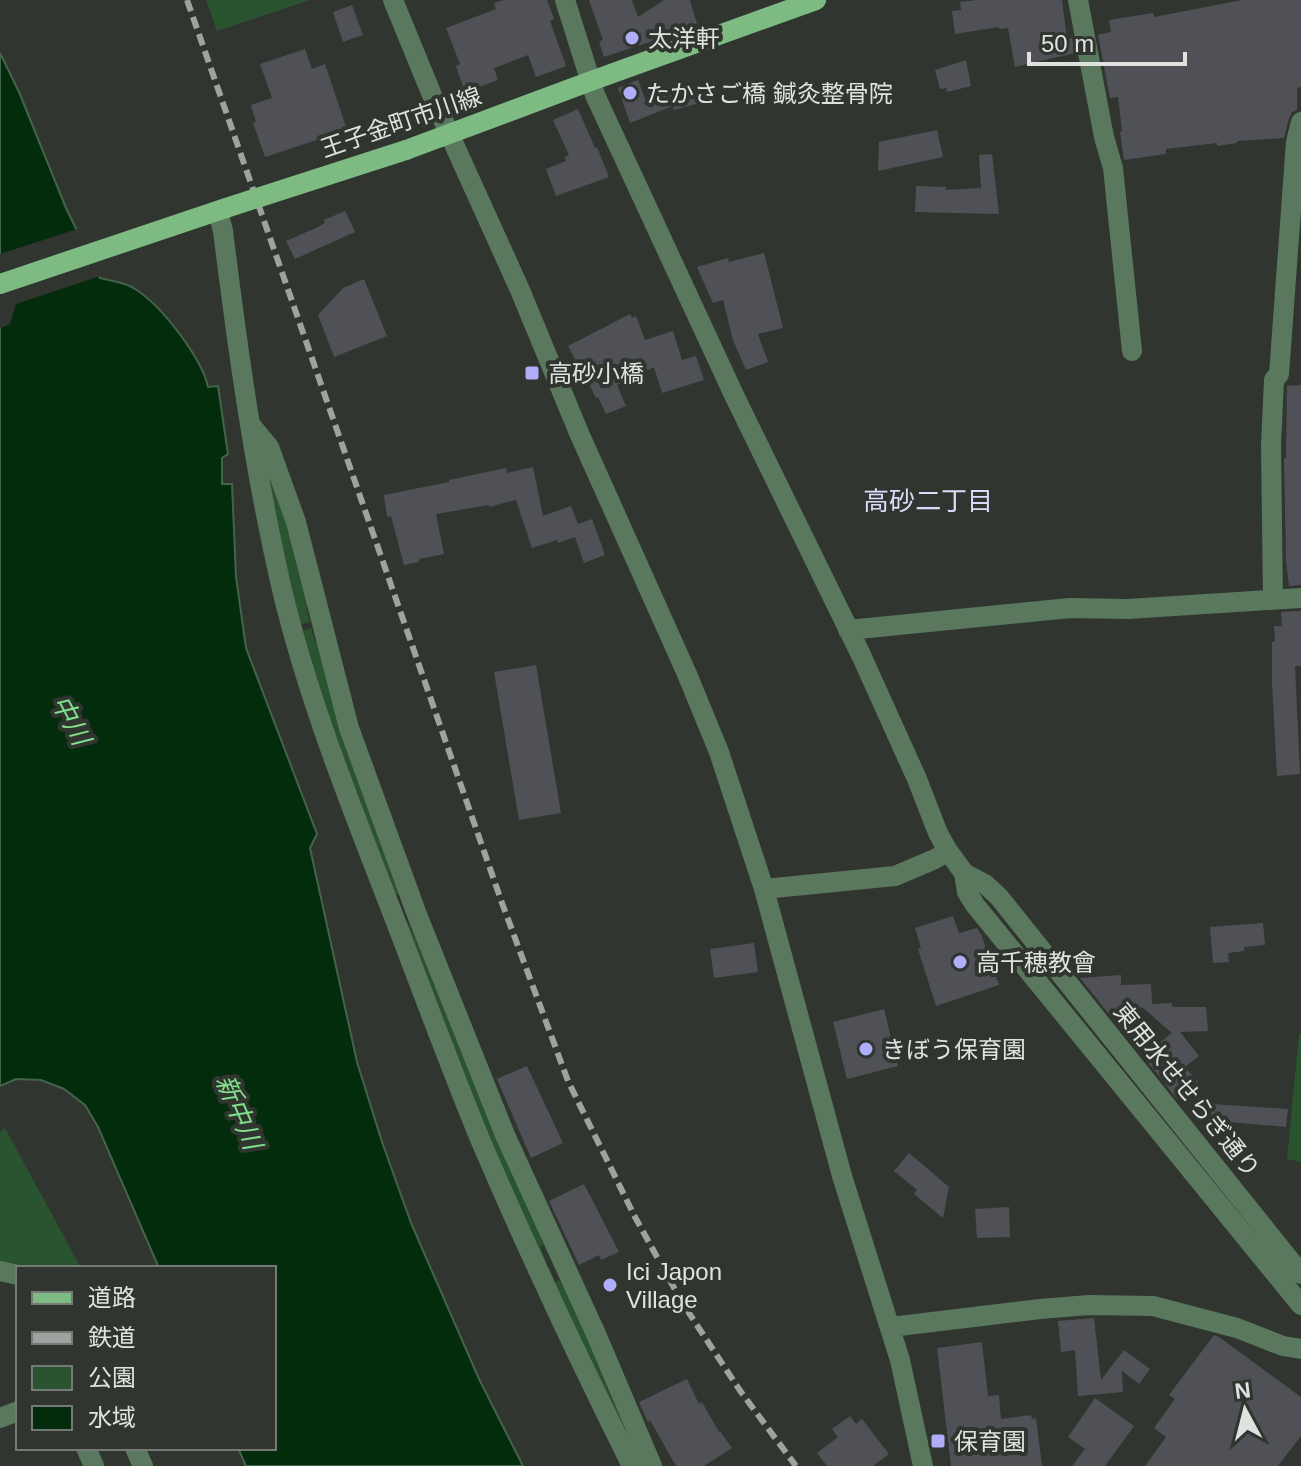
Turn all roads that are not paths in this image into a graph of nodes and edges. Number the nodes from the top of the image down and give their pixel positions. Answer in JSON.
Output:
{"nodes":[{"id":1,"x":393,"y":0,"type":"edge"},
{"id":2,"x":565,"y":0,"type":"edge"},
{"id":3,"x":816,"y":0,"type":"edge"},
{"id":4,"x":1078,"y":0,"type":"edge"},
{"id":5,"x":591,"y":81,"type":"junction"},
{"id":6,"x":1301,"y":122,"type":"edge"},
{"id":7,"x":450,"y":134,"type":"junction"},
{"id":8,"x":216,"y":212,"type":"junction"},
{"id":9,"x":0,"y":284,"type":"edge"},
{"id":10,"x":1132,"y":351,"type":"dead end"},
{"id":11,"x":249,"y":422,"type":"junction"},
{"id":12,"x":1301,"y":598,"type":"edge"},
{"id":13,"x":1273,"y":600,"type":"junction"},
{"id":14,"x":848,"y":630,"type":"junction"},
{"id":15,"x":948,"y":851,"type":"junction"},
{"id":16,"x":964,"y":873,"type":"junction"},
{"id":17,"x":764,"y":889,"type":"junction"},
{"id":18,"x":1301,"y":1274,"type":"edge"},
{"id":19,"x":1301,"y":1305,"type":"edge"},
{"id":20,"x":891,"y":1327,"type":"junction"},
{"id":21,"x":1301,"y":1349,"type":"edge"},
{"id":22,"x":632,"y":1466,"type":"edge"},
{"id":23,"x":652,"y":1466,"type":"edge"},
{"id":24,"x":923,"y":1466,"type":"edge"}],
"edges":[{"from":1,"to":7,"type":"street"},
{"from":2,"to":5,"type":"street"},
{"from":3,"to":5,"type":"main road","name":"王子金町市川線"},
{"from":4,"to":10,"type":"street"},
{"from":5,"to":7,"type":"main road","name":"王子金町市川線"},
{"from":5,"to":14,"type":"street"},
{"from":6,"to":13,"type":"street"},
{"from":7,"to":8,"type":"main road","name":"王子金町市川線","bridge":true},
{"from":7,"to":17,"type":"street"},
{"from":8,"to":9,"type":"main road","name":"王子金町市川線"},
{"from":8,"to":11,"type":"street"},
{"from":11,"to":22,"type":"street"},
{"from":11,"to":23,"type":"street"},
{"from":12,"to":13,"type":"street"},
{"from":13,"to":14,"type":"street"},
{"from":14,"to":15,"type":"street"},
{"from":15,"to":16,"type":"street"},
{"from":15,"to":17,"type":"street"},
{"from":16,"to":18,"type":"street","name":"東用水せせらぎ通り"},
{"from":16,"to":19,"type":"street"},
{"from":17,"to":20,"type":"street"},
{"from":20,"to":21,"type":"street"},
{"from":20,"to":24,"type":"street"}]}
